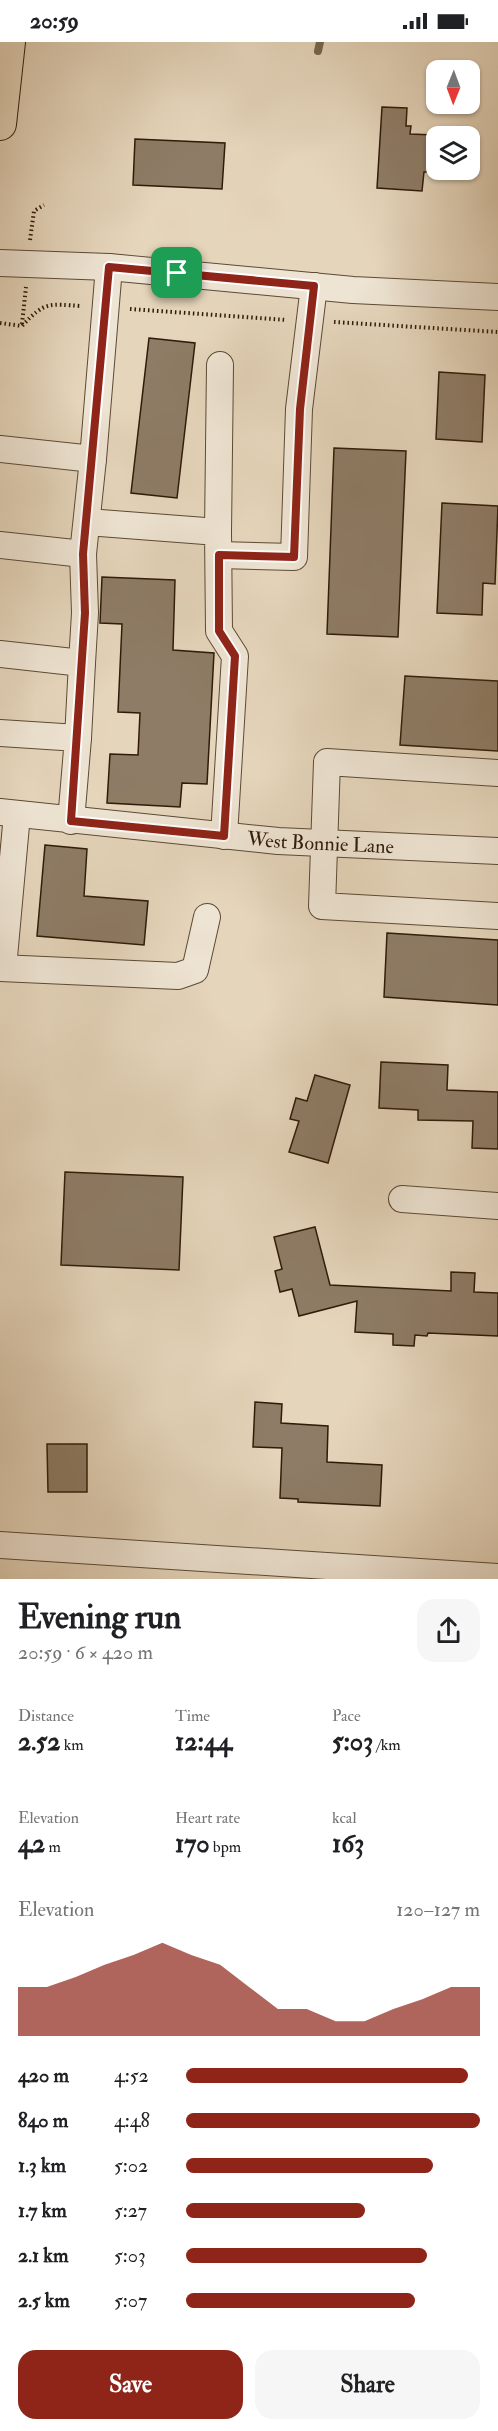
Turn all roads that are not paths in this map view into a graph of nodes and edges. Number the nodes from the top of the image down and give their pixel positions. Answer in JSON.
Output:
{"nodes":[{"id":1,"x":9,"y":42,"type":"edge"},
{"id":2,"x":0,"y":124,"type":"edge"},
{"id":3,"x":0,"y":263,"type":"edge"},
{"id":4,"x":109,"y":267,"type":"junction"},
{"id":5,"x":314,"y":286,"type":"junction"},
{"id":6,"x":498,"y":297,"type":"edge"},
{"id":7,"x":220,"y":365,"type":"dead end"},
{"id":8,"x":0,"y":449,"type":"edge"},
{"id":9,"x":93,"y":459,"type":"junction"},
{"id":10,"x":87,"y":522,"type":"junction"},
{"id":11,"x":218,"y":544,"type":"junction"},
{"id":12,"x":0,"y":545,"type":"edge"},
{"id":13,"x":83,"y":554,"type":"junction"},
{"id":14,"x":0,"y":654,"type":"edge"},
{"id":15,"x":82,"y":663,"type":"junction"},
{"id":16,"x":0,"y":733,"type":"edge"},
{"id":17,"x":78,"y":738,"type":"junction"},
{"id":18,"x":498,"y":773,"type":"edge"},
{"id":19,"x":9,"y":813,"type":"edge"},
{"id":20,"x":71,"y":821,"type":"junction"},
{"id":21,"x":224,"y":836,"type":"junction"},
{"id":22,"x":325,"y":843,"type":"junction"},
{"id":23,"x":498,"y":851,"type":"edge"},
{"id":24,"x":5,"y":888,"type":"edge"},
{"id":25,"x":498,"y":916,"type":"edge"},
{"id":26,"x":207,"y":917,"type":"dead end"},
{"id":27,"x":2,"y":968,"type":"edge"},
{"id":28,"x":402,"y":1199,"type":"dead end"},
{"id":29,"x":498,"y":1206,"type":"edge"},
{"id":30,"x":0,"y":1545,"type":"edge"},
{"id":31,"x":498,"y":1577,"type":"edge"}],
"edges":[{"from":1,"to":2,"type":"main road"},
{"from":3,"to":4,"type":"street"},
{"from":4,"to":5,"type":"street"},
{"from":4,"to":9,"type":"street"},
{"from":5,"to":6,"type":"street"},
{"from":5,"to":11,"type":"street"},
{"from":7,"to":11,"type":"street"},
{"from":8,"to":9,"type":"street"},
{"from":9,"to":10,"type":"street"},
{"from":10,"to":11,"type":"street"},
{"from":10,"to":13,"type":"street"},
{"from":11,"to":21,"type":"street"},
{"from":12,"to":13,"type":"street"},
{"from":13,"to":15,"type":"street"},
{"from":14,"to":15,"type":"street"},
{"from":15,"to":17,"type":"street"},
{"from":16,"to":17,"type":"street"},
{"from":17,"to":20,"type":"street"},
{"from":18,"to":22,"type":"street"},
{"from":19,"to":20,"type":"street","name":"West Bonnie Lane"},
{"from":19,"to":24,"type":"street"},
{"from":20,"to":21,"type":"street","name":"West Bonnie Lane"},
{"from":21,"to":22,"type":"street","name":"West Bonnie Lane"},
{"from":22,"to":23,"type":"street","name":"West Bonnie Lane"},
{"from":22,"to":25,"type":"street"},
{"from":24,"to":27,"type":"street"},
{"from":26,"to":27,"type":"street"},
{"from":28,"to":29,"type":"street"},
{"from":30,"to":31,"type":"street"}]}
